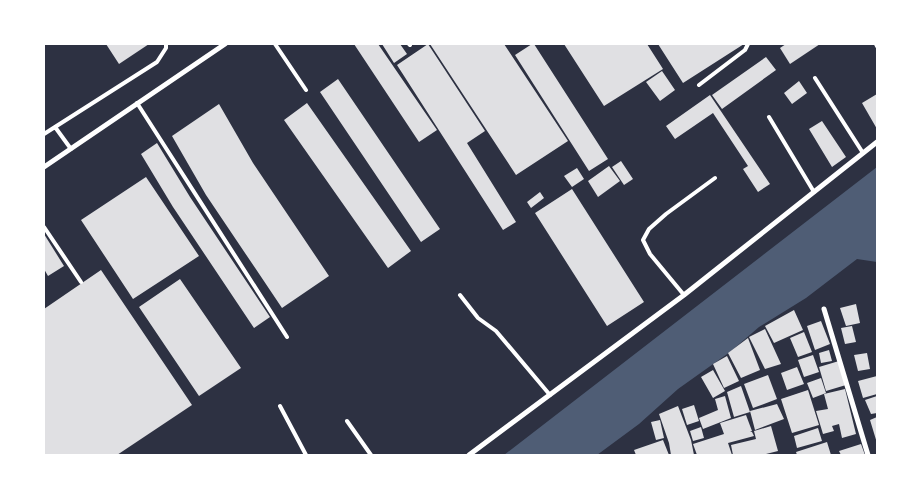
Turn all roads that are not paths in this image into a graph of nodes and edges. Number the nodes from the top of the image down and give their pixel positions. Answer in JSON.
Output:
{"nodes":[{"id":1,"x":166,"y":44,"type":"edge"},
{"id":2,"x":225,"y":44,"type":"edge"},
{"id":3,"x":276,"y":44,"type":"edge"},
{"id":4,"x":748,"y":44,"type":"edge"},
{"id":5,"x":815,"y":78,"type":"dead end"},
{"id":6,"x":699,"y":85,"type":"dead end"},
{"id":7,"x":306,"y":90,"type":"dead end"},
{"id":8,"x":137,"y":103,"type":"junction"},
{"id":9,"x":768,"y":117,"type":"dead end"},
{"id":10,"x":55,"y":126,"type":"junction"},
{"id":11,"x":44,"y":134,"type":"edge"},
{"id":12,"x":877,"y":142,"type":"edge"},
{"id":13,"x":71,"y":149,"type":"junction"},
{"id":14,"x":863,"y":153,"type":"junction"},
{"id":15,"x":44,"y":167,"type":"edge"},
{"id":16,"x":716,"y":178,"type":"dead end"},
{"id":17,"x":814,"y":192,"type":"junction"},
{"id":18,"x":44,"y":227,"type":"edge"},
{"id":19,"x":81,"y":282,"type":"dead end"},
{"id":20,"x":460,"y":295,"type":"dead end"},
{"id":21,"x":684,"y":295,"type":"junction"},
{"id":22,"x":824,"y":309,"type":"dead end"},
{"id":23,"x":287,"y":337,"type":"dead end"},
{"id":24,"x":550,"y":395,"type":"junction"},
{"id":25,"x":280,"y":406,"type":"dead end"},
{"id":26,"x":347,"y":421,"type":"dead end"},
{"id":27,"x":306,"y":455,"type":"edge"},
{"id":28,"x":371,"y":455,"type":"edge"},
{"id":29,"x":468,"y":455,"type":"edge"},
{"id":30,"x":868,"y":455,"type":"edge"}],
"edges":[{"from":1,"to":10,"type":"lane"},
{"from":2,"to":8,"type":"street"},
{"from":3,"to":7,"type":"lane"},
{"from":4,"to":6,"type":"lane"},
{"from":5,"to":14,"type":"lane"},
{"from":8,"to":13,"type":"street"},
{"from":8,"to":23,"type":"lane"},
{"from":9,"to":17,"type":"lane"},
{"from":10,"to":11,"type":"lane"},
{"from":10,"to":13,"type":"lane"},
{"from":12,"to":14,"type":"street"},
{"from":13,"to":15,"type":"street"},
{"from":14,"to":17,"type":"street"},
{"from":16,"to":21,"type":"lane"},
{"from":17,"to":21,"type":"street"},
{"from":18,"to":19,"type":"lane"},
{"from":20,"to":24,"type":"lane"},
{"from":21,"to":24,"type":"street"},
{"from":22,"to":30,"type":"street"},
{"from":24,"to":29,"type":"street"},
{"from":25,"to":27,"type":"lane"},
{"from":26,"to":28,"type":"lane"}]}
